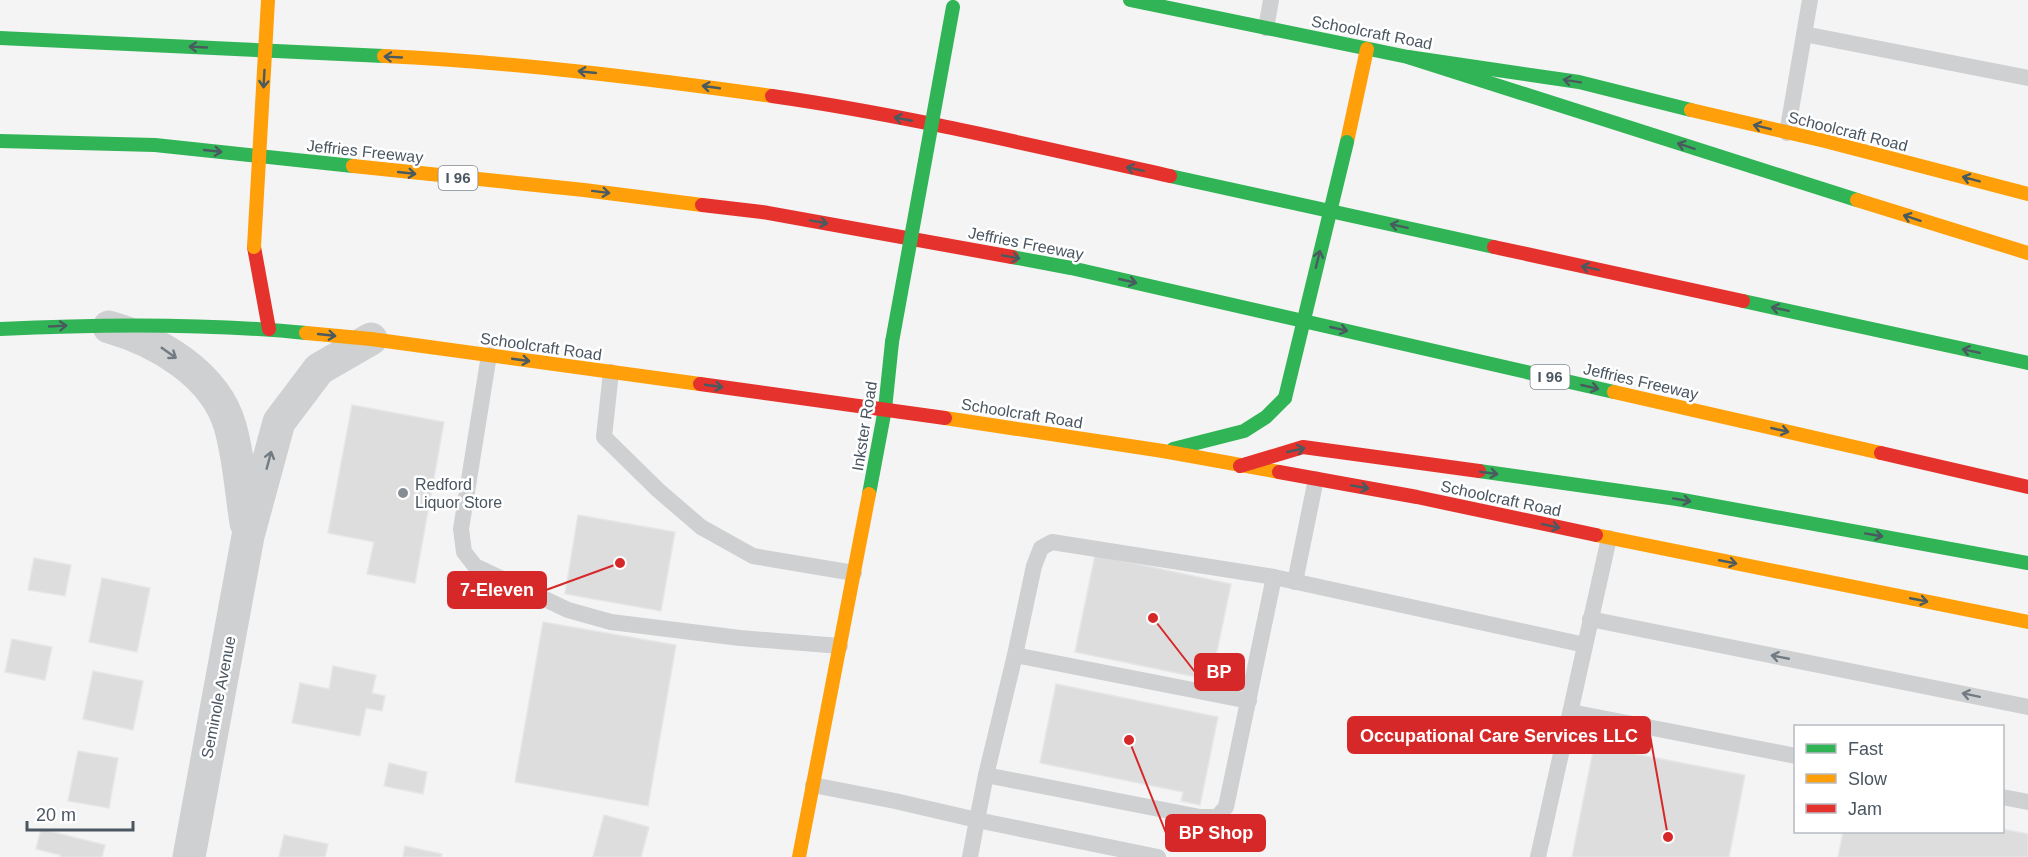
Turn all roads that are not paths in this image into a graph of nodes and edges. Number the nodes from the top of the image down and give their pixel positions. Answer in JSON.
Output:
{"nodes":[{"id":1,"x":268,"y":0,"type":"edge"},
{"id":2,"x":1130,"y":0,"type":"edge"},
{"id":3,"x":1271,"y":0,"type":"edge"},
{"id":4,"x":1810,"y":0,"type":"edge"},
{"id":5,"x":954,"y":3,"type":"edge"},
{"id":6,"x":1266,"y":28,"type":"junction"},
{"id":7,"x":1804,"y":34,"type":"junction"},
{"id":8,"x":0,"y":38,"type":"edge"},
{"id":9,"x":1367,"y":49,"type":"junction"},
{"id":10,"x":1408,"y":57,"type":"junction"},
{"id":11,"x":2028,"y":78,"type":"edge"},
{"id":12,"x":1787,"y":133,"type":"junction"},
{"id":13,"x":0,"y":141,"type":"edge"},
{"id":14,"x":2028,"y":194,"type":"edge"},
{"id":15,"x":2028,"y":253,"type":"edge"},
{"id":16,"x":96,"y":324,"type":"junction"},
{"id":17,"x":0,"y":329,"type":"edge"},
{"id":18,"x":269,"y":329,"type":"junction"},
{"id":19,"x":371,"y":339,"type":"junction"},
{"id":20,"x":489,"y":355,"type":"junction"},
{"id":21,"x":2028,"y":363,"type":"edge"},
{"id":22,"x":611,"y":372,"type":"junction"},
{"id":23,"x":885,"y":410,"type":"junction"},
{"id":24,"x":1163,"y":451,"type":"junction"},
{"id":25,"x":1240,"y":466,"type":"junction"},
{"id":26,"x":1316,"y":479,"type":"junction"},
{"id":27,"x":2028,"y":487,"type":"edge"},
{"id":28,"x":248,"y":536,"type":"junction"},
{"id":29,"x":1609,"y":538,"type":"junction"},
{"id":30,"x":2028,"y":563,"type":"edge"},
{"id":31,"x":854,"y":573,"type":"junction"},
{"id":32,"x":1274,"y":577,"type":"junction"},
{"id":33,"x":1295,"y":582,"type":"junction"},
{"id":34,"x":1590,"y":619,"type":"junction"},
{"id":35,"x":2028,"y":621,"type":"edge"},
{"id":36,"x":1585,"y":645,"type":"junction"},
{"id":37,"x":840,"y":646,"type":"junction"},
{"id":38,"x":1015,"y":655,"type":"junction"},
{"id":39,"x":1249,"y":701,"type":"junction"},
{"id":40,"x":2028,"y":707,"type":"edge"},
{"id":41,"x":1571,"y":712,"type":"junction"},
{"id":42,"x":1794,"y":756,"type":"edge"},
{"id":43,"x":986,"y":775,"type":"junction"},
{"id":44,"x":813,"y":785,"type":"junction"},
{"id":45,"x":2004,"y":797,"type":"edge"},
{"id":46,"x":2028,"y":802,"type":"edge"},
{"id":47,"x":977,"y":820,"type":"junction"},
{"id":48,"x":189,"y":857,"type":"edge"},
{"id":49,"x":798,"y":857,"type":"edge"},
{"id":50,"x":970,"y":857,"type":"edge"},
{"id":51,"x":1158,"y":857,"type":"edge"},
{"id":52,"x":1538,"y":857,"type":"edge"}],
"edges":[{"from":1,"to":18,"type":"main road","one_way":true,"bridge":true},
{"from":2,"to":6,"type":"main road","name":"Schoolcraft Road"},
{"from":3,"to":6,"type":"lane"},
{"from":4,"to":7,"type":"lane"},
{"from":5,"to":23,"type":"main road","name":"Inkster Road","bridge":true},
{"from":6,"to":9,"type":"main road","name":"Schoolcraft Road"},
{"from":7,"to":11,"type":"lane"},
{"from":7,"to":12,"type":"lane"},
{"from":21,"to":8,"type":"main road","one_way":true},
{"from":9,"to":10,"type":"main road","name":"Schoolcraft Road"},
{"from":24,"to":9,"type":"main road","one_way":true,"bridge":true},
{"from":12,"to":10,"type":"main road","name":"Schoolcraft Road","one_way":true},
{"from":15,"to":10,"type":"main road","one_way":true},
{"from":14,"to":12,"type":"main road","name":"Schoolcraft Road","one_way":true},
{"from":13,"to":27,"type":"main road","name":"Jeffries Freeway","number":"I 96","one_way":true},
{"from":17,"to":16,"type":"main road","name":"Schoolcraft Road","one_way":true},
{"from":16,"to":18,"type":"main road","name":"Schoolcraft Road"},
{"from":16,"to":28,"type":"street","one_way":true},
{"from":18,"to":19,"type":"main road","name":"Schoolcraft Road","one_way":true},
{"from":19,"to":20,"type":"main road","name":"Schoolcraft Road"},
{"from":28,"to":19,"type":"street","one_way":true},
{"from":20,"to":22,"type":"main road","name":"Schoolcraft Road","one_way":true},
{"from":20,"to":37,"type":"lane"},
{"from":22,"to":23,"type":"main road","name":"Schoolcraft Road","one_way":true},
{"from":22,"to":31,"type":"lane"},
{"from":23,"to":24,"type":"main road","name":"Schoolcraft Road"},
{"from":23,"to":31,"type":"main road","name":"Inkster Road"},
{"from":24,"to":25,"type":"main road","name":"Schoolcraft Road"},
{"from":25,"to":26,"type":"main road","name":"Schoolcraft Road"},
{"from":25,"to":30,"type":"main road","one_way":true},
{"from":26,"to":29,"type":"main road","name":"Schoolcraft Road","one_way":true},
{"from":26,"to":33,"type":"lane"},
{"from":28,"to":48,"type":"street","name":"Seminole Avenue"},
{"from":29,"to":34,"type":"lane"},
{"from":29,"to":35,"type":"main road","name":"Schoolcraft Road","one_way":true},
{"from":31,"to":37,"type":"main road","name":"Inkster Road"},
{"from":32,"to":33,"type":"lane"},
{"from":32,"to":38,"type":"lane"},
{"from":32,"to":39,"type":"lane"},
{"from":33,"to":36,"type":"lane"},
{"from":34,"to":36,"type":"lane"},
{"from":40,"to":34,"type":"lane","one_way":true},
{"from":36,"to":41,"type":"lane"},
{"from":37,"to":44,"type":"main road","name":"Inkster Road"},
{"from":38,"to":39,"type":"lane"},
{"from":38,"to":43,"type":"lane"},
{"from":39,"to":43,"type":"lane"},
{"from":41,"to":42,"type":"lane"},
{"from":41,"to":52,"type":"lane"},
{"from":43,"to":47,"type":"lane"},
{"from":44,"to":47,"type":"lane"},
{"from":44,"to":49,"type":"main road","name":"Inkster Road"},
{"from":45,"to":46,"type":"lane"},
{"from":47,"to":50,"type":"lane"},
{"from":47,"to":51,"type":"lane"}]}
